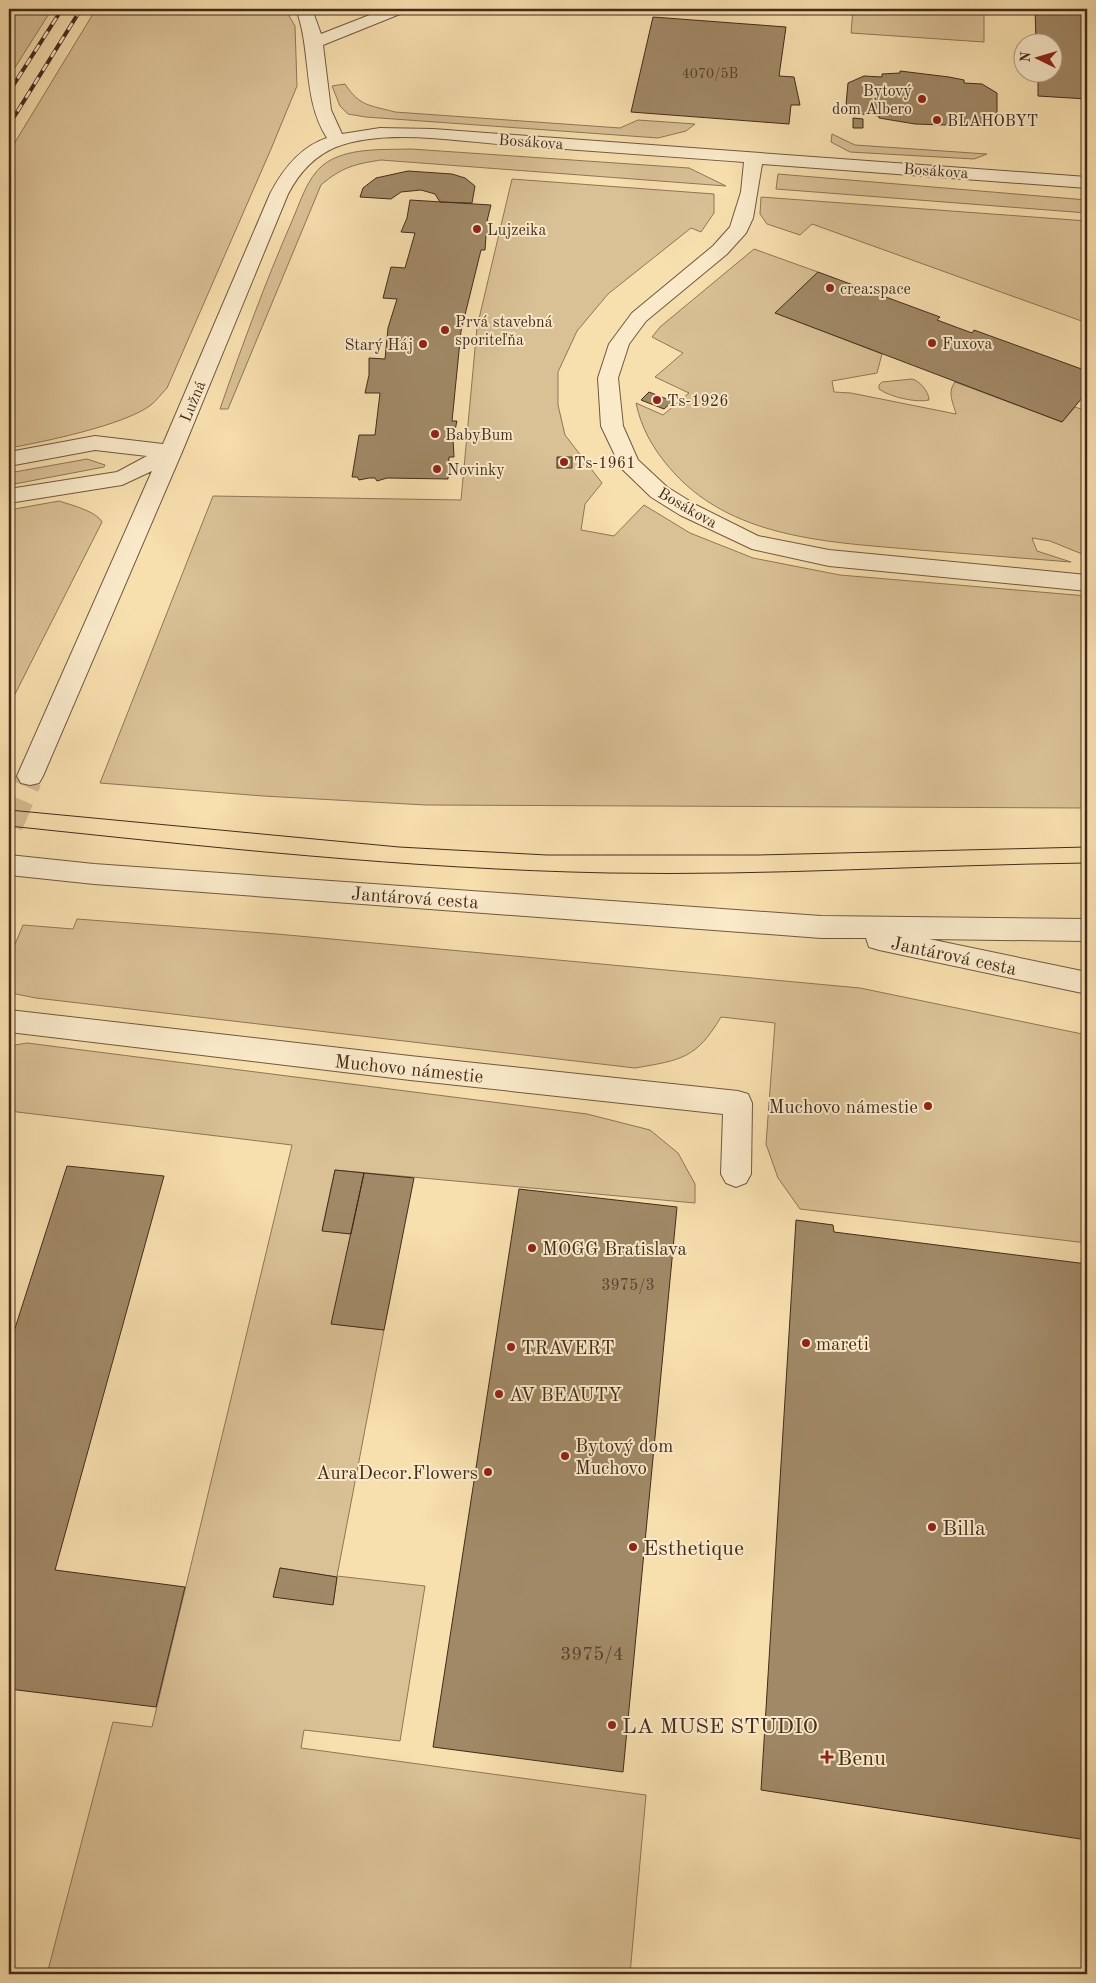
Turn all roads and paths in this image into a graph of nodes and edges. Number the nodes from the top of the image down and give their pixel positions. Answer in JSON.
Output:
{"nodes":[{"id":1,"x":304,"y":9,"type":"edge"},
{"id":2,"x":399,"y":9,"type":"edge"},
{"id":3,"x":314,"y":43,"type":"junction"},
{"id":4,"x":338,"y":141,"type":"junction"},
{"id":5,"x":754,"y":156,"type":"junction"},
{"id":6,"x":1087,"y":182,"type":"edge"},
{"id":7,"x":172,"y":452,"type":"junction"},
{"id":8,"x":9,"y":459,"type":"edge"},
{"id":9,"x":9,"y":496,"type":"edge"},
{"id":10,"x":1087,"y":583,"type":"edge"},
{"id":11,"x":30,"y":776,"type":"tunnel mouth"},
{"id":12,"x":9,"y":866,"type":"edge"},
{"id":13,"x":821,"y":927,"type":"junction"},
{"id":14,"x":1087,"y":930,"type":"edge"},
{"id":15,"x":1087,"y":983,"type":"edge"},
{"id":16,"x":9,"y":1021,"type":"edge"},
{"id":17,"x":736,"y":1174,"type":"dead end"}],
"edges":[{"from":1,"to":3,"type":"street"},
{"from":2,"to":3,"type":"street"},
{"from":3,"to":4,"type":"street"},
{"from":4,"to":5,"type":"street","name":"Bosákova"},
{"from":4,"to":7,"type":"street","name":"Lužná"},
{"from":5,"to":6,"type":"street","name":"Bosákova"},
{"from":5,"to":10,"type":"street","name":"Bosákova"},
{"from":7,"to":8,"type":"street"},
{"from":7,"to":9,"type":"street"},
{"from":7,"to":11,"type":"street","name":"Lužná"},
{"from":12,"to":13,"type":"street","name":"Jantárová cesta"},
{"from":13,"to":14,"type":"street","name":"Jantárová cesta"},
{"from":13,"to":15,"type":"street","name":"Jantárová cesta"},
{"from":16,"to":17,"type":"street","name":"Muchovo námestie"}]}
